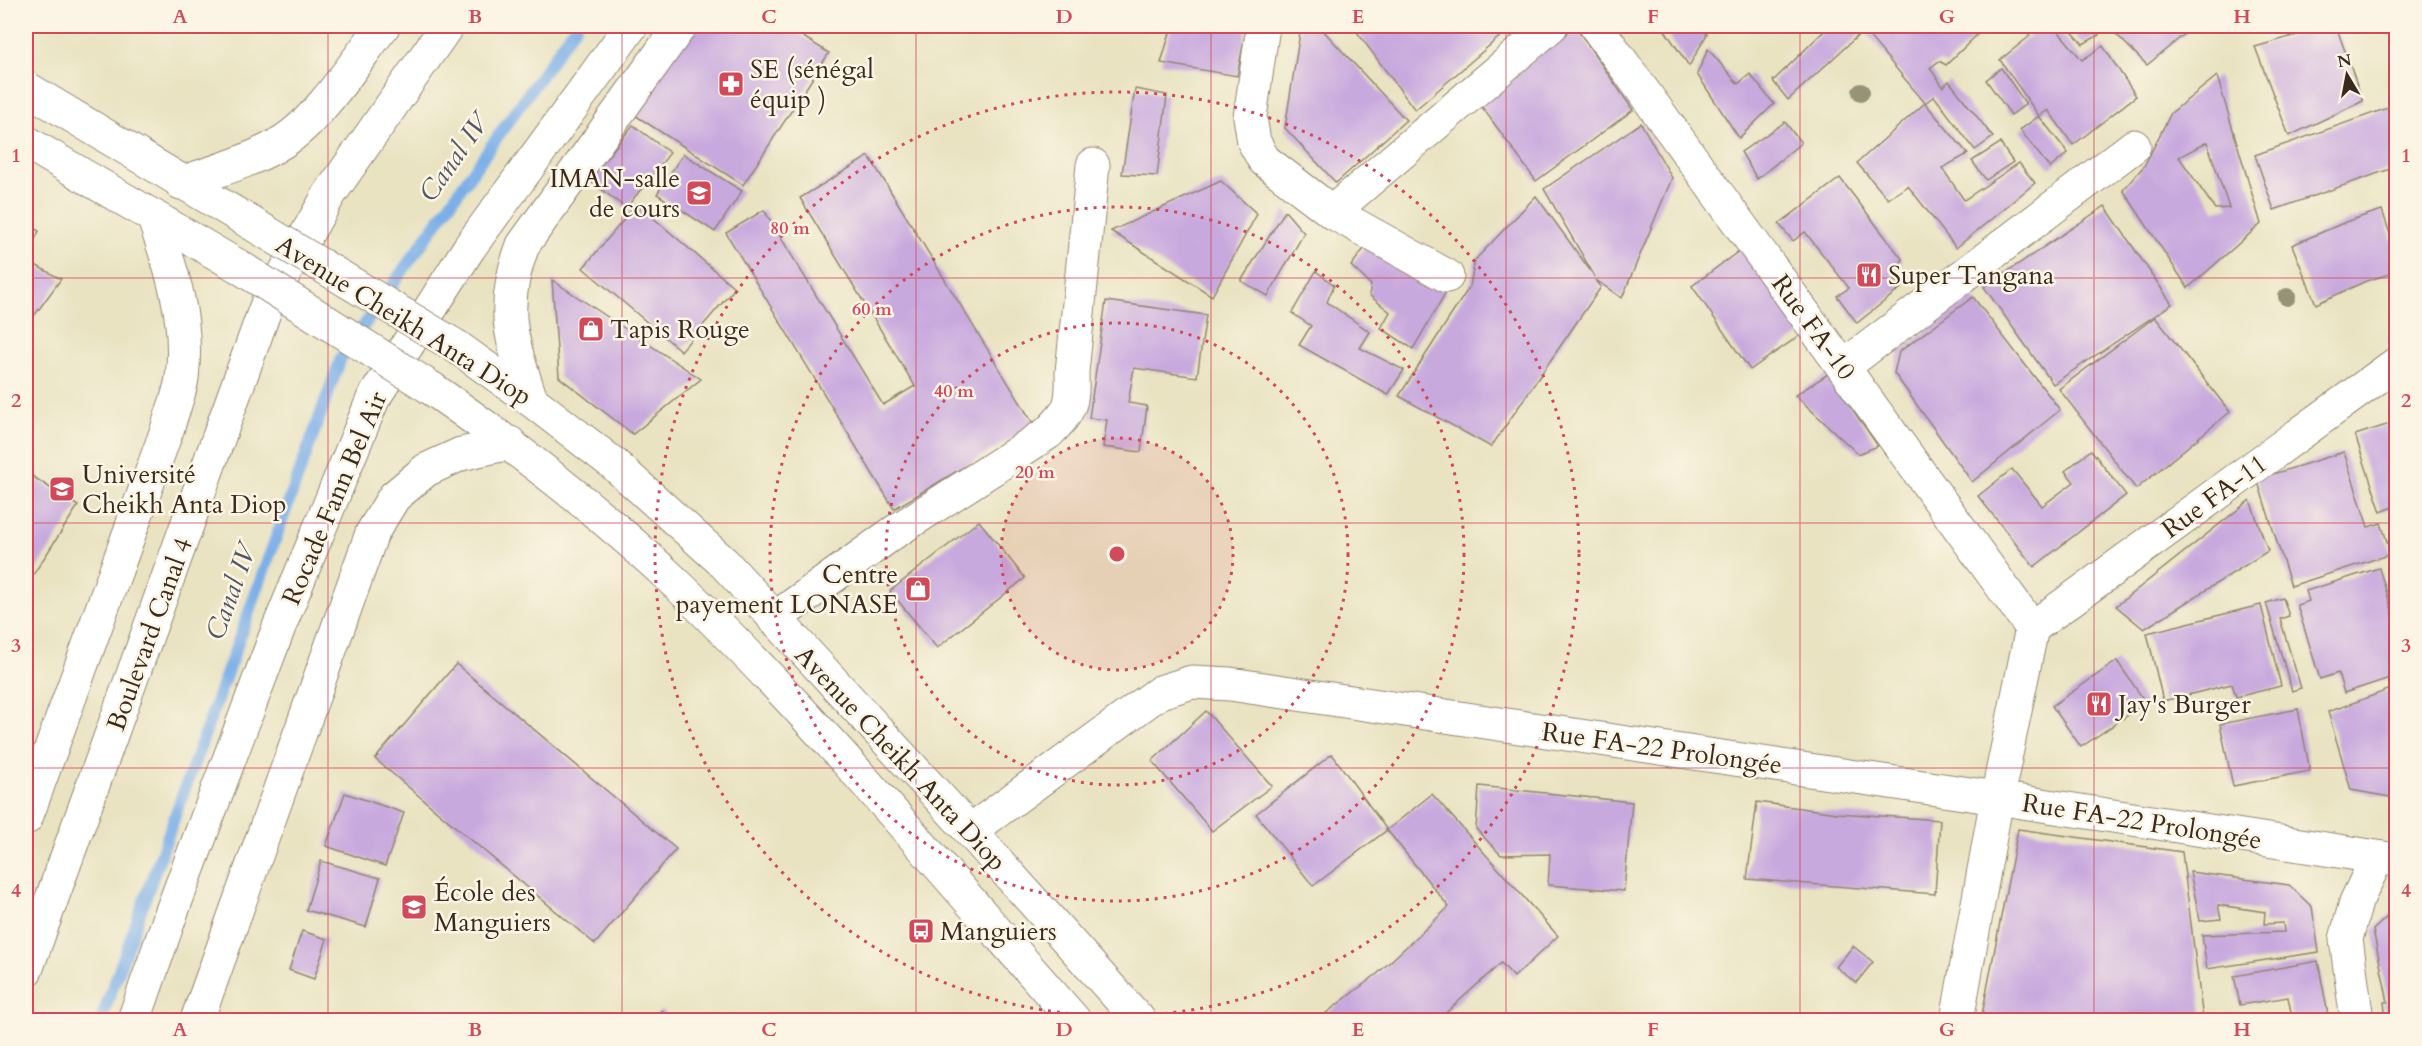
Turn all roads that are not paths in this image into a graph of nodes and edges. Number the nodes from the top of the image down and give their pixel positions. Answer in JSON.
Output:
{"nodes":[{"id":1,"x":383,"y":26,"type":"edge"},
{"id":2,"x":447,"y":26,"type":"edge"},
{"id":3,"x":631,"y":26,"type":"edge"},
{"id":4,"x":680,"y":26,"type":"edge"},
{"id":5,"x":1263,"y":26,"type":"edge"},
{"id":6,"x":1551,"y":26,"type":"edge"},
{"id":7,"x":1596,"y":26,"type":"edge"},
{"id":8,"x":26,"y":88,"type":"edge"},
{"id":9,"x":26,"y":142,"type":"edge"},
{"id":10,"x":2134,"y":146,"type":"dead end"},
{"id":11,"x":1093,"y":165,"type":"dead end"},
{"id":12,"x":181,"y":183,"type":"junction"},
{"id":13,"x":1332,"y":212,"type":"junction"},
{"id":14,"x":153,"y":216,"type":"junction"},
{"id":15,"x":1447,"y":276,"type":"dead end"},
{"id":16,"x":2397,"y":364,"type":"edge"},
{"id":17,"x":1844,"y":367,"type":"junction"},
{"id":18,"x":531,"y":400,"type":"junction"},
{"id":19,"x":510,"y":443,"type":"junction"},
{"id":20,"x":774,"y":619,"type":"junction"},
{"id":21,"x":2032,"y":628,"type":"junction"},
{"id":22,"x":1997,"y":798,"type":"junction"},
{"id":23,"x":26,"y":818,"type":"edge"},
{"id":24,"x":970,"y":831,"type":"junction"},
{"id":25,"x":2387,"y":859,"type":"edge"},
{"id":26,"x":26,"y":970,"type":"edge"},
{"id":27,"x":134,"y":1020,"type":"edge"},
{"id":28,"x":197,"y":1020,"type":"edge"},
{"id":29,"x":1074,"y":1020,"type":"edge"},
{"id":30,"x":1139,"y":1020,"type":"edge"},
{"id":31,"x":1957,"y":1020,"type":"edge"},
{"id":32,"x":2357,"y":1020,"type":"edge"}],
"edges":[{"from":1,"to":12,"type":"main road"},
{"from":2,"to":26,"type":"main road","name":"Boulevard Canal 4"},
{"from":3,"to":27,"type":"main road","name":"Rocade Fann Bel Air"},
{"from":4,"to":18,"type":"main road"},
{"from":5,"to":13,"type":"main road"},
{"from":6,"to":13,"type":"main road"},
{"from":7,"to":17,"type":"main road","name":"Rue FA-10"},
{"from":8,"to":12,"type":"main road","name":"Avenue Cheikh Anta Diop"},
{"from":9,"to":14,"type":"main road","name":"Avenue Cheikh Anta Diop"},
{"from":10,"to":17,"type":"main road"},
{"from":11,"to":20,"type":"main road"},
{"from":12,"to":18,"type":"main road","name":"Avenue Cheikh Anta Diop","bridge":true},
{"from":13,"to":15,"type":"main road"},
{"from":14,"to":19,"type":"main road","name":"Avenue Cheikh Anta Diop","bridge":true},
{"from":14,"to":23,"type":"main road"},
{"from":16,"to":21,"type":"main road","name":"Rue FA-11"},
{"from":17,"to":21,"type":"main road","name":"Rue FA-10"},
{"from":18,"to":20,"type":"main road","name":"Avenue Cheikh Anta Diop"},
{"from":19,"to":28,"type":"main road"},
{"from":19,"to":29,"type":"main road","name":"Avenue Cheikh Anta Diop"},
{"from":20,"to":24,"type":"main road","name":"Avenue Cheikh Anta Diop"},
{"from":21,"to":22,"type":"main road"},
{"from":22,"to":24,"type":"main road","name":"Rue FA-22 Prolongée"},
{"from":22,"to":25,"type":"main road","name":"Rue FA-22 Prolongée"},
{"from":22,"to":31,"type":"main road"},
{"from":24,"to":30,"type":"main road","name":"Avenue Cheikh Anta Diop"},
{"from":25,"to":32,"type":"main road"}]}
